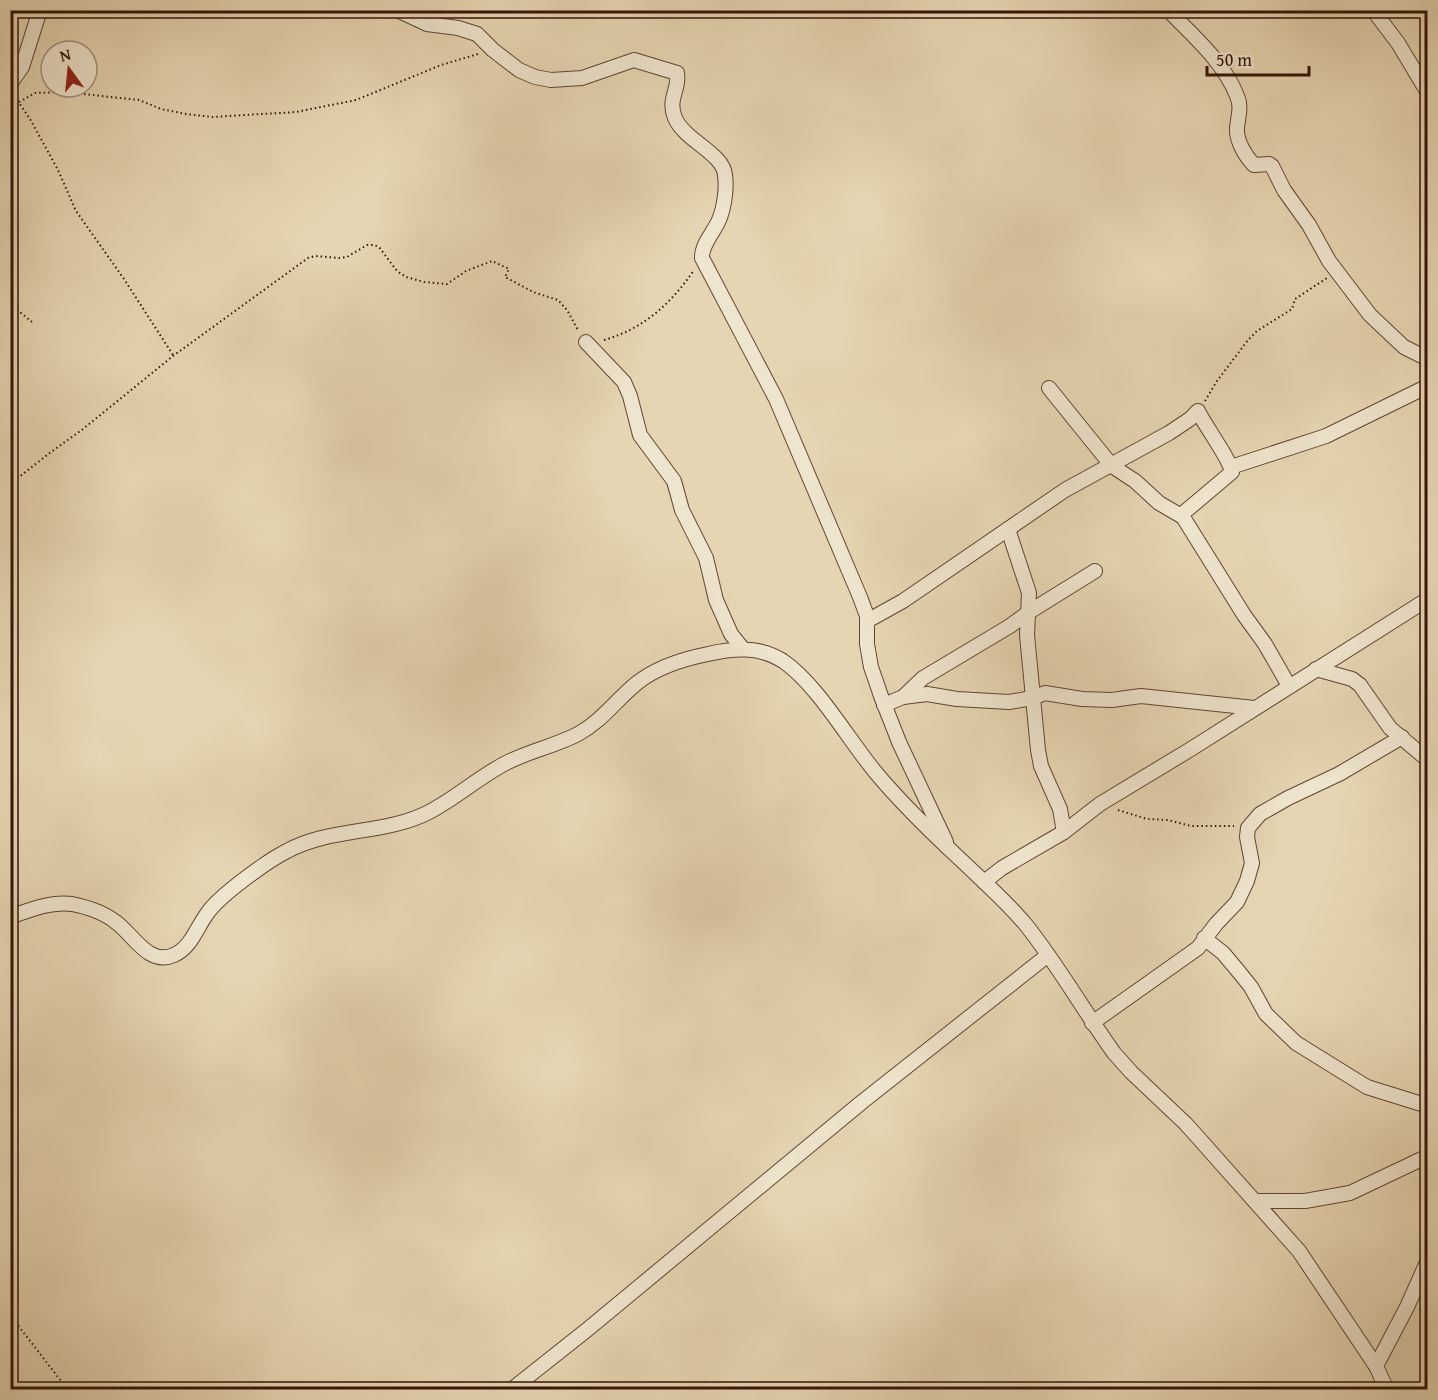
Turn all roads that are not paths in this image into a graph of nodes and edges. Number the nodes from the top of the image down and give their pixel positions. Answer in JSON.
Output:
{"nodes":[{"id":1,"x":40,"y":10,"type":"edge"},
{"id":2,"x":397,"y":10,"type":"edge"},
{"id":3,"x":1168,"y":10,"type":"edge"},
{"id":4,"x":1372,"y":10,"type":"edge"},
{"id":5,"x":10,"y":84,"type":"edge"},
{"id":6,"x":1428,"y":93,"type":"edge"},
{"id":7,"x":585,"y":342,"type":"road end"},
{"id":8,"x":1428,"y":359,"type":"edge"},
{"id":9,"x":1428,"y":387,"type":"edge"},
{"id":10,"x":1048,"y":388,"type":"dead end"},
{"id":11,"x":1112,"y":465,"type":"junction"},
{"id":12,"x":1231,"y":467,"type":"junction"},
{"id":13,"x":1181,"y":515,"type":"junction"},
{"id":14,"x":1008,"y":529,"type":"junction"},
{"id":15,"x":1095,"y":571,"type":"dead end"},
{"id":16,"x":1428,"y":599,"type":"edge"},
{"id":17,"x":1029,"y":612,"type":"junction"},
{"id":18,"x":867,"y":621,"type":"junction"},
{"id":19,"x":743,"y":649,"type":"junction"},
{"id":20,"x":1316,"y":669,"type":"junction"},
{"id":21,"x":1289,"y":686,"type":"junction"},
{"id":22,"x":903,"y":697,"type":"junction"},
{"id":23,"x":1032,"y":698,"type":"junction"},
{"id":24,"x":884,"y":705,"type":"junction"},
{"id":25,"x":1254,"y":708,"type":"junction"},
{"id":26,"x":1402,"y":737,"type":"junction"},
{"id":27,"x":1428,"y":760,"type":"edge"},
{"id":28,"x":1064,"y":832,"type":"junction"},
{"id":29,"x":949,"y":849,"type":"junction"},
{"id":30,"x":984,"y":882,"type":"junction"},
{"id":31,"x":10,"y":917,"type":"edge"},
{"id":32,"x":1204,"y":938,"type":"junction"},
{"id":33,"x":1048,"y":955,"type":"junction"},
{"id":34,"x":1092,"y":1023,"type":"junction"},
{"id":35,"x":1428,"y":1106,"type":"edge"},
{"id":36,"x":1428,"y":1156,"type":"edge"},
{"id":37,"x":1255,"y":1201,"type":"junction"},
{"id":38,"x":1428,"y":1260,"type":"edge"},
{"id":39,"x":1377,"y":1366,"type":"junction"},
{"id":40,"x":511,"y":1389,"type":"edge"},
{"id":41,"x":1387,"y":1389,"type":"edge"}],
"edges":[{"from":1,"to":5,"type":"street"},
{"from":2,"to":18,"type":"street"},
{"from":3,"to":8,"type":"street"},
{"from":4,"to":6,"type":"street"},
{"from":7,"to":19,"type":"street"},
{"from":9,"to":12,"type":"street"},
{"from":10,"to":11,"type":"street"},
{"from":11,"to":12,"type":"street"},
{"from":11,"to":13,"type":"street"},
{"from":11,"to":14,"type":"street"},
{"from":12,"to":13,"type":"street"},
{"from":13,"to":21,"type":"street"},
{"from":14,"to":17,"type":"street"},
{"from":14,"to":18,"type":"street"},
{"from":15,"to":17,"type":"street"},
{"from":16,"to":20,"type":"street"},
{"from":17,"to":22,"type":"street"},
{"from":17,"to":23,"type":"street"},
{"from":18,"to":24,"type":"street"},
{"from":19,"to":29,"type":"street"},
{"from":19,"to":31,"type":"street"},
{"from":20,"to":21,"type":"street"},
{"from":20,"to":26,"type":"street"},
{"from":21,"to":25,"type":"street"},
{"from":22,"to":23,"type":"street"},
{"from":22,"to":24,"type":"street"},
{"from":23,"to":25,"type":"street"},
{"from":23,"to":28,"type":"street"},
{"from":24,"to":29,"type":"street"},
{"from":25,"to":28,"type":"street"},
{"from":26,"to":27,"type":"street"},
{"from":26,"to":32,"type":"street"},
{"from":28,"to":30,"type":"street"},
{"from":29,"to":30,"type":"street"},
{"from":30,"to":33,"type":"street"},
{"from":32,"to":34,"type":"street"},
{"from":32,"to":35,"type":"street"},
{"from":33,"to":34,"type":"street"},
{"from":33,"to":40,"type":"street"},
{"from":34,"to":37,"type":"street"},
{"from":36,"to":37,"type":"street"},
{"from":37,"to":39,"type":"street"},
{"from":38,"to":39,"type":"street"},
{"from":39,"to":41,"type":"street"}]}
